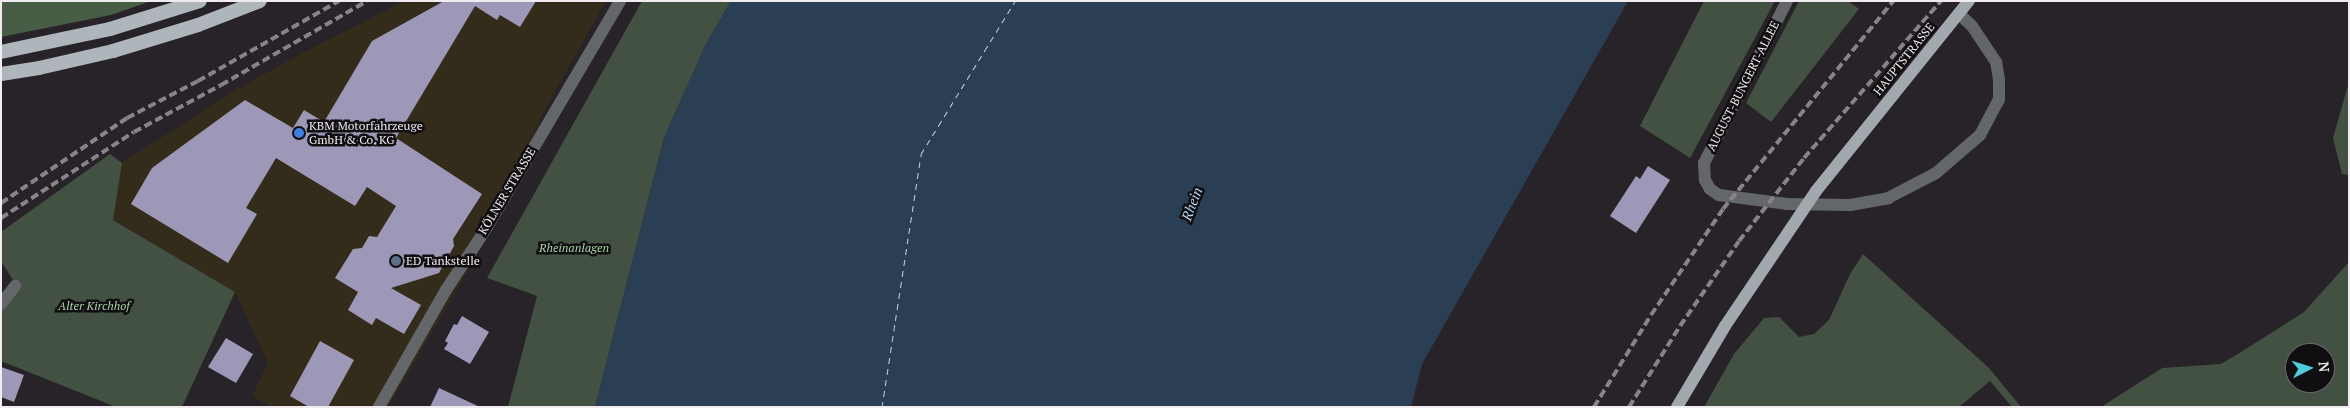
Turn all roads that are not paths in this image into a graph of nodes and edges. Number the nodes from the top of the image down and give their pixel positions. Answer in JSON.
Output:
{"nodes":[{"id":1,"x":200,"y":1,"type":"edge"},
{"id":2,"x":260,"y":1,"type":"edge"},
{"id":3,"x":620,"y":1,"type":"edge"},
{"id":4,"x":1787,"y":1,"type":"edge"},
{"id":5,"x":1969,"y":1,"type":"edge"},
{"id":6,"x":1959,"y":14,"type":"junction"},
{"id":7,"x":1,"y":52,"type":"edge"},
{"id":8,"x":1,"y":74,"type":"edge"},
{"id":9,"x":15,"y":286,"type":"dead end"},
{"id":10,"x":1,"y":304,"type":"edge"},
{"id":11,"x":379,"y":407,"type":"edge"},
{"id":12,"x":1677,"y":407,"type":"edge"}],
"edges":[{"from":1,"to":7,"type":"highway"},
{"from":2,"to":8,"type":"highway"},
{"from":3,"to":11,"type":"street","name":"KÖLNER STRASSE"},
{"from":4,"to":6,"type":"street","name":"AUGUST-BUNGERT-ALLEE"},
{"from":5,"to":6,"type":"main road","name":"HAUPTSTRASSE"},
{"from":6,"to":12,"type":"main road","name":"HAUPTSTRASSE"},
{"from":9,"to":10,"type":"street"}]}
